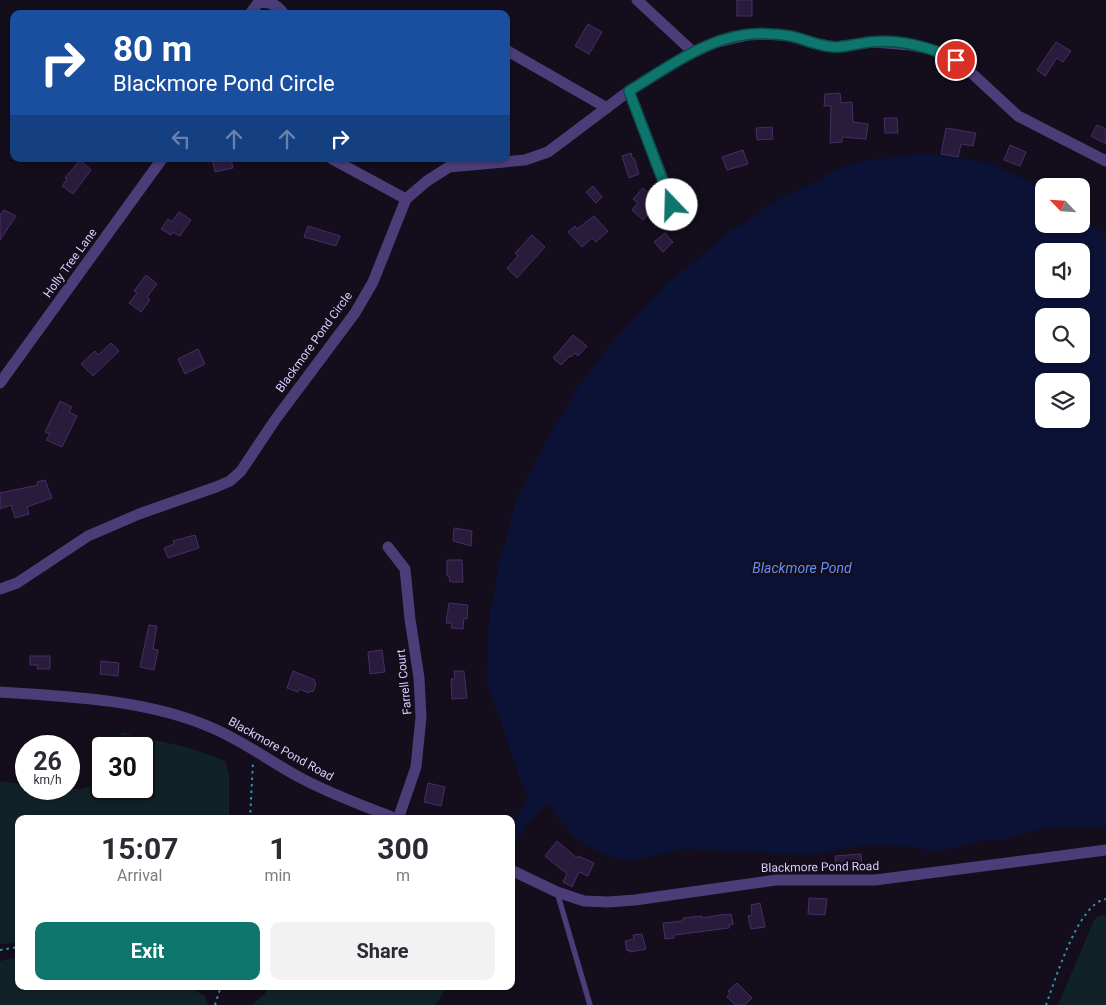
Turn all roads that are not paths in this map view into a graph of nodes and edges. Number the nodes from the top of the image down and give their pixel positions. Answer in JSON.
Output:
{"nodes":[{"id":1,"x":637,"y":0,"type":"edge"},
{"id":2,"x":253,"y":10,"type":"edge"},
{"id":3,"x":280,"y":10,"type":"edge"},
{"id":4,"x":510,"y":52,"type":"edge"},
{"id":5,"x":693,"y":52,"type":"junction"},
{"id":6,"x":629,"y":91,"type":"junction"},
{"id":7,"x":607,"y":108,"type":"junction"},
{"id":8,"x":510,"y":161,"type":"edge"},
{"id":9,"x":1106,"y":161,"type":"edge"},
{"id":10,"x":160,"y":162,"type":"edge"},
{"id":11,"x":338,"y":162,"type":"edge"},
{"id":12,"x":503,"y":162,"type":"edge"},
{"id":13,"x":406,"y":199,"type":"junction"},
{"id":14,"x":672,"y":205,"type":"dead end"},
{"id":15,"x":0,"y":383,"type":"edge"},
{"id":16,"x":388,"y":547,"type":"dead end"},
{"id":17,"x":0,"y":589,"type":"edge"},
{"id":18,"x":0,"y":692,"type":"edge"},
{"id":19,"x":388,"y":815,"type":"edge"},
{"id":20,"x":399,"y":815,"type":"edge"},
{"id":21,"x":1106,"y":850,"type":"edge"},
{"id":22,"x":515,"y":872,"type":"edge"},
{"id":23,"x":557,"y":892,"type":"junction"},
{"id":24,"x":590,"y":1005,"type":"edge"}],
"edges":[{"from":1,"to":5,"type":"street"},
{"from":2,"to":3,"type":"street"},
{"from":4,"to":7,"type":"street"},
{"from":5,"to":6,"type":"street","name":"Blackmore Pond Circle"},
{"from":5,"to":9,"type":"street","name":"Blackmore Pond Circle"},
{"from":6,"to":7,"type":"street","name":"Blackmore Pond Circle"},
{"from":6,"to":14,"type":"street"},
{"from":7,"to":8,"type":"street","name":"Blackmore Pond Circle"},
{"from":10,"to":15,"type":"street","name":"Holly Tree Lane"},
{"from":11,"to":13,"type":"street"},
{"from":12,"to":13,"type":"street","name":"Blackmore Pond Circle"},
{"from":13,"to":17,"type":"street","name":"Blackmore Pond Circle"},
{"from":16,"to":20,"type":"street","name":"Farrell Court"},
{"from":18,"to":19,"type":"street","name":"Blackmore Pond Road"},
{"from":21,"to":23,"type":"street","name":"Blackmore Pond Road"},
{"from":22,"to":23,"type":"street","name":"Blackmore Pond Road"},
{"from":23,"to":24,"type":"lane"}]}
